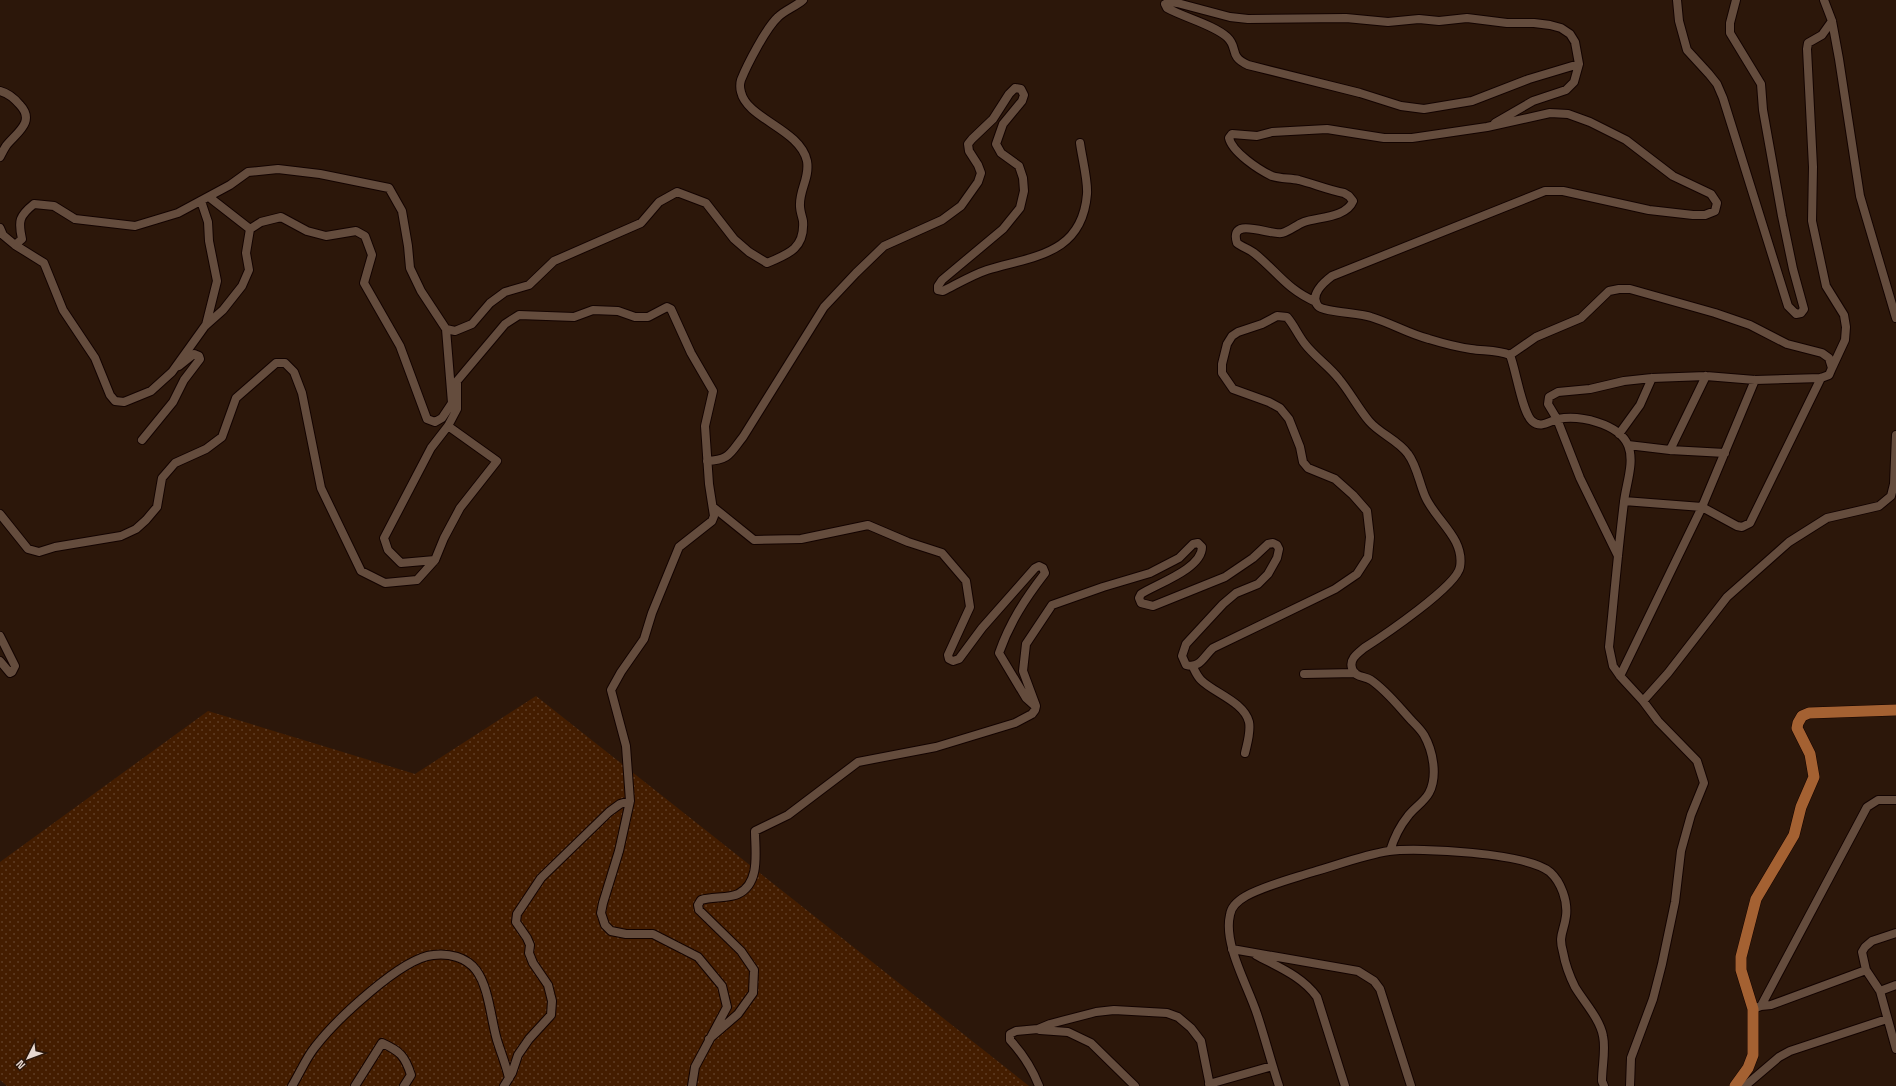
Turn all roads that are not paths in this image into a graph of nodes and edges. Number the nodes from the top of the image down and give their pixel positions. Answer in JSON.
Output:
{"nodes":[{"id":1,"x":803,"y":0,"type":"edge"},
{"id":2,"x":1677,"y":0,"type":"edge"},
{"id":3,"x":1736,"y":0,"type":"edge"},
{"id":4,"x":1824,"y":0,"type":"edge"},
{"id":5,"x":1832,"y":22,"type":"junction"},
{"id":6,"x":1578,"y":64,"type":"junction"},
{"id":7,"x":0,"y":91,"type":"edge"},
{"id":8,"x":1487,"y":127,"type":"junction"},
{"id":9,"x":1080,"y":143,"type":"dead end"},
{"id":10,"x":0,"y":157,"type":"edge"},
{"id":11,"x":205,"y":199,"type":"junction"},
{"id":12,"x":0,"y":228,"type":"edge"},
{"id":13,"x":250,"y":229,"type":"junction"},
{"id":14,"x":15,"y":245,"type":"junction"},
{"id":15,"x":1316,"y":302,"type":"junction"},
{"id":16,"x":1896,"y":318,"type":"edge"},
{"id":17,"x":205,"y":326,"type":"junction"},
{"id":18,"x":446,"y":329,"type":"junction"},
{"id":19,"x":1510,"y":355,"type":"junction"},
{"id":20,"x":1832,"y":368,"type":"junction"},
{"id":21,"x":172,"y":372,"type":"junction"},
{"id":22,"x":1706,"y":376,"type":"junction"},
{"id":23,"x":1652,"y":378,"type":"junction"},
{"id":24,"x":1821,"y":378,"type":"junction"},
{"id":25,"x":1755,"y":380,"type":"junction"},
{"id":26,"x":454,"y":381,"type":"junction"},
{"id":27,"x":1557,"y":419,"type":"junction"},
{"id":28,"x":448,"y":426,"type":"junction"},
{"id":29,"x":1619,"y":434,"type":"junction"},
{"id":30,"x":1896,"y":435,"type":"edge"},
{"id":31,"x":142,"y":440,"type":"dead end"},
{"id":32,"x":1628,"y":445,"type":"junction"},
{"id":33,"x":1670,"y":450,"type":"junction"},
{"id":34,"x":1725,"y":453,"type":"junction"},
{"id":35,"x":707,"y":461,"type":"junction"},
{"id":36,"x":1624,"y":501,"type":"junction"},
{"id":37,"x":713,"y":507,"type":"junction"},
{"id":38,"x":1702,"y":507,"type":"junction"},
{"id":39,"x":0,"y":514,"type":"edge"},
{"id":40,"x":1618,"y":557,"type":"junction"},
{"id":41,"x":435,"y":560,"type":"junction"},
{"id":42,"x":0,"y":636,"type":"edge"},
{"id":43,"x":0,"y":661,"type":"edge"},
{"id":44,"x":1193,"y":667,"type":"junction"},
{"id":45,"x":1355,"y":673,"type":"junction"},
{"id":46,"x":1304,"y":674,"type":"dead end"},
{"id":47,"x":1620,"y":676,"type":"junction"},
{"id":48,"x":1643,"y":700,"type":"junction"},
{"id":49,"x":1036,"y":706,"type":"junction"},
{"id":50,"x":1896,"y":710,"type":"edge"},
{"id":51,"x":1246,"y":753,"type":"dead end"},
{"id":52,"x":1896,"y":800,"type":"edge"},
{"id":53,"x":630,"y":801,"type":"junction"},
{"id":54,"x":1390,"y":851,"type":"junction"},
{"id":55,"x":1896,"y":934,"type":"edge"},
{"id":56,"x":1232,"y":949,"type":"junction"},
{"id":57,"x":1251,"y":952,"type":"junction"},
{"id":58,"x":1866,"y":970,"type":"junction"},
{"id":59,"x":1896,"y":985,"type":"edge"},
{"id":60,"x":1880,"y":991,"type":"junction"},
{"id":61,"x":1757,"y":1008,"type":"junction"},
{"id":62,"x":1887,"y":1019,"type":"junction"},
{"id":63,"x":1038,"y":1029,"type":"junction"},
{"id":64,"x":709,"y":1039,"type":"junction"},
{"id":65,"x":1896,"y":1049,"type":"edge"},
{"id":66,"x":1272,"y":1066,"type":"junction"},
{"id":67,"x":509,"y":1078,"type":"junction"},
{"id":68,"x":408,"y":1084,"type":"edge"},
{"id":69,"x":1210,"y":1085,"type":"edge"},
{"id":70,"x":292,"y":1086,"type":"edge"},
{"id":71,"x":355,"y":1086,"type":"edge"},
{"id":72,"x":504,"y":1086,"type":"edge"},
{"id":73,"x":692,"y":1086,"type":"edge"},
{"id":74,"x":1039,"y":1086,"type":"edge"},
{"id":75,"x":1135,"y":1086,"type":"edge"},
{"id":76,"x":1278,"y":1086,"type":"edge"},
{"id":77,"x":1345,"y":1086,"type":"edge"},
{"id":78,"x":1411,"y":1086,"type":"edge"},
{"id":79,"x":1604,"y":1086,"type":"edge"},
{"id":80,"x":1630,"y":1086,"type":"edge"},
{"id":81,"x":1735,"y":1086,"type":"edge"},
{"id":82,"x":1745,"y":1086,"type":"edge"}],
"edges":[{"from":1,"to":18,"type":"street"},
{"from":2,"to":3,"type":"street"},
{"from":4,"to":5,"type":"street"},
{"from":5,"to":16,"type":"street"},
{"from":5,"to":20,"type":"street"},
{"from":6,"to":6,"type":"street"},
{"from":6,"to":8,"type":"street"},
{"from":7,"to":10,"type":"street"},
{"from":8,"to":15,"type":"street"},
{"from":8,"to":15,"type":"street"},
{"from":9,"to":35,"type":"street"},
{"from":11,"to":13,"type":"street"},
{"from":11,"to":14,"type":"street"},
{"from":11,"to":17,"type":"street"},
{"from":11,"to":18,"type":"street"},
{"from":12,"to":14,"type":"street"},
{"from":13,"to":17,"type":"street"},
{"from":13,"to":26,"type":"street"},
{"from":14,"to":21,"type":"street"},
{"from":15,"to":19,"type":"street"},
{"from":17,"to":21,"type":"street"},
{"from":18,"to":26,"type":"street"},
{"from":19,"to":20,"type":"street"},
{"from":19,"to":27,"type":"street"},
{"from":20,"to":24,"type":"street"},
{"from":21,"to":31,"type":"street"},
{"from":22,"to":23,"type":"street"},
{"from":22,"to":25,"type":"street"},
{"from":22,"to":33,"type":"street"},
{"from":23,"to":27,"type":"street"},
{"from":23,"to":29,"type":"street"},
{"from":24,"to":25,"type":"street"},
{"from":24,"to":38,"type":"street"},
{"from":25,"to":34,"type":"street"},
{"from":26,"to":28,"type":"street"},
{"from":26,"to":35,"type":"street"},
{"from":27,"to":29,"type":"street"},
{"from":27,"to":40,"type":"street"},
{"from":28,"to":41,"type":"street"},
{"from":28,"to":41,"type":"street"},
{"from":29,"to":32,"type":"street"},
{"from":30,"to":48,"type":"street"},
{"from":32,"to":33,"type":"street"},
{"from":32,"to":36,"type":"street"},
{"from":33,"to":34,"type":"street"},
{"from":34,"to":38,"type":"street"},
{"from":35,"to":37,"type":"street"},
{"from":36,"to":38,"type":"street"},
{"from":36,"to":40,"type":"street"},
{"from":37,"to":49,"type":"street"},
{"from":37,"to":53,"type":"street"},
{"from":38,"to":47,"type":"street"},
{"from":39,"to":41,"type":"street"},
{"from":40,"to":47,"type":"street"},
{"from":42,"to":43,"type":"street"},
{"from":44,"to":45,"type":"street"},
{"from":44,"to":49,"type":"street"},
{"from":44,"to":51,"type":"street"},
{"from":45,"to":46,"type":"street"},
{"from":45,"to":54,"type":"street"},
{"from":47,"to":48,"type":"street"},
{"from":48,"to":80,"type":"street"},
{"from":49,"to":64,"type":"street"},
{"from":50,"to":61,"type":"main road"},
{"from":52,"to":61,"type":"street"},
{"from":53,"to":64,"type":"street"},
{"from":53,"to":67,"type":"street"},
{"from":54,"to":56,"type":"street"},
{"from":54,"to":79,"type":"street"},
{"from":55,"to":58,"type":"street"},
{"from":56,"to":57,"type":"street"},
{"from":56,"to":66,"type":"street"},
{"from":57,"to":77,"type":"street"},
{"from":57,"to":78,"type":"street"},
{"from":58,"to":60,"type":"street"},
{"from":58,"to":61,"type":"street"},
{"from":59,"to":60,"type":"street"},
{"from":60,"to":62,"type":"street"},
{"from":61,"to":81,"type":"main road"},
{"from":62,"to":65,"type":"street"},
{"from":62,"to":82,"type":"street"},
{"from":63,"to":69,"type":"street"},
{"from":63,"to":74,"type":"street"},
{"from":63,"to":75,"type":"street"},
{"from":64,"to":73,"type":"street"},
{"from":66,"to":69,"type":"street"},
{"from":66,"to":76,"type":"street"},
{"from":67,"to":70,"type":"street"},
{"from":67,"to":72,"type":"street"},
{"from":68,"to":71,"type":"street"}]}
